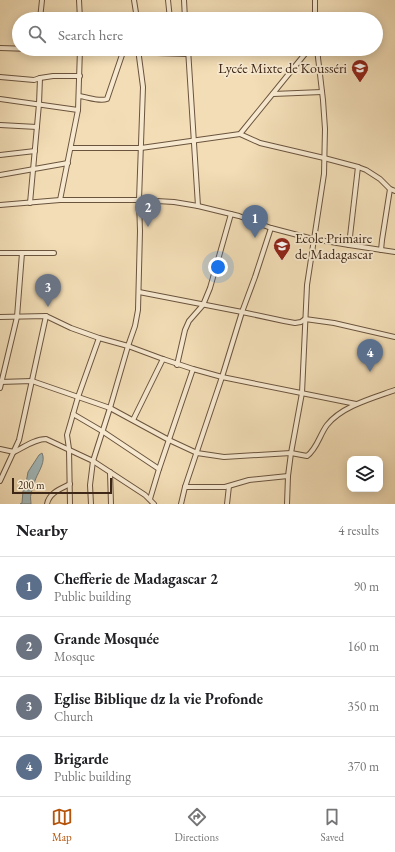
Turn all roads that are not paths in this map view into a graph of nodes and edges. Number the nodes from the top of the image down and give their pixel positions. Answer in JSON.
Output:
{"nodes":[{"id":1,"x":42,"y":0,"type":"edge"},
{"id":2,"x":79,"y":0,"type":"edge"},
{"id":3,"x":134,"y":0,"type":"edge"},
{"id":4,"x":168,"y":0,"type":"edge"},
{"id":5,"x":184,"y":0,"type":"edge"},
{"id":6,"x":315,"y":0,"type":"edge"},
{"id":7,"x":41,"y":12,"type":"edge"},
{"id":8,"x":80,"y":12,"type":"edge"},
{"id":9,"x":135,"y":12,"type":"edge"},
{"id":10,"x":169,"y":12,"type":"edge"},
{"id":11,"x":185,"y":12,"type":"edge"},
{"id":12,"x":315,"y":12,"type":"edge"},
{"id":13,"x":0,"y":48,"type":"edge"},
{"id":14,"x":12,"y":48,"type":"edge"},
{"id":15,"x":80,"y":56,"type":"edge"},
{"id":16,"x":122,"y":56,"type":"edge"},
{"id":17,"x":140,"y":56,"type":"edge"},
{"id":18,"x":188,"y":56,"type":"edge"},
{"id":19,"x":303,"y":56,"type":"edge"},
{"id":20,"x":318,"y":56,"type":"edge"},
{"id":21,"x":80,"y":76,"type":"junction"},
{"id":22,"x":0,"y":77,"type":"edge"},
{"id":23,"x":40,"y":78,"type":"junction"},
{"id":24,"x":322,"y":92,"type":"junction"},
{"id":25,"x":273,"y":94,"type":"junction"},
{"id":26,"x":79,"y":96,"type":"junction"},
{"id":27,"x":0,"y":99,"type":"edge"},
{"id":28,"x":39,"y":104,"type":"junction"},
{"id":29,"x":78,"y":110,"type":"junction"},
{"id":30,"x":0,"y":125,"type":"edge"},
{"id":31,"x":37,"y":127,"type":"junction"},
{"id":32,"x":240,"y":134,"type":"junction"},
{"id":33,"x":194,"y":141,"type":"junction"},
{"id":34,"x":71,"y":148,"type":"junction"},
{"id":35,"x":141,"y":148,"type":"junction"},
{"id":36,"x":35,"y":151,"type":"junction"},
{"id":37,"x":0,"y":154,"type":"edge"},
{"id":38,"x":324,"y":158,"type":"junction"},
{"id":39,"x":68,"y":163,"type":"junction"},
{"id":40,"x":358,"y":167,"type":"junction"},
{"id":41,"x":33,"y":169,"type":"junction"},
{"id":42,"x":0,"y":174,"type":"edge"},
{"id":43,"x":393,"y":190,"type":"edge"},
{"id":44,"x":60,"y":200,"type":"junction"},
{"id":45,"x":139,"y":200,"type":"junction"},
{"id":46,"x":30,"y":203,"type":"junction"},
{"id":47,"x":0,"y":205,"type":"edge"},
{"id":48,"x":198,"y":206,"type":"junction"},
{"id":49,"x":231,"y":214,"type":"junction"},
{"id":50,"x":271,"y":228,"type":"junction"},
{"id":51,"x":313,"y":239,"type":"junction"},
{"id":52,"x":349,"y":246,"type":"junction"},
{"id":53,"x":382,"y":250,"type":"junction"},
{"id":54,"x":54,"y":252,"type":"dead end"},
{"id":55,"x":395,"y":252,"type":"edge"},
{"id":56,"x":0,"y":253,"type":"edge"},
{"id":57,"x":22,"y":253,"type":"junction"},
{"id":58,"x":139,"y":292,"type":"junction"},
{"id":59,"x":203,"y":305,"type":"junction"},
{"id":60,"x":242,"y":312,"type":"junction"},
{"id":61,"x":46,"y":316,"type":"junction"},
{"id":62,"x":0,"y":317,"type":"edge"},
{"id":63,"x":17,"y":317,"type":"junction"},
{"id":64,"x":305,"y":319,"type":"junction"},
{"id":65,"x":395,"y":337,"type":"edge"},
{"id":66,"x":99,"y":338,"type":"junction"},
{"id":67,"x":128,"y":346,"type":"junction"},
{"id":68,"x":163,"y":360,"type":"junction"},
{"id":69,"x":177,"y":365,"type":"junction"},
{"id":70,"x":193,"y":369,"type":"junction"},
{"id":71,"x":222,"y":378,"type":"junction"},
{"id":72,"x":32,"y":381,"type":"junction"},
{"id":73,"x":1,"y":382,"type":"edge"},
{"id":74,"x":0,"y":388,"type":"edge"},
{"id":75,"x":395,"y":390,"type":"edge"},
{"id":76,"x":302,"y":393,"type":"junction"},
{"id":77,"x":78,"y":397,"type":"junction"},
{"id":78,"x":357,"y":404,"type":"junction"},
{"id":79,"x":110,"y":408,"type":"junction"},
{"id":80,"x":73,"y":414,"type":"junction"},
{"id":81,"x":133,"y":420,"type":"junction"},
{"id":82,"x":102,"y":431,"type":"junction"},
{"id":83,"x":169,"y":440,"type":"junction"},
{"id":84,"x":0,"y":448,"type":"edge"},
{"id":85,"x":69,"y":449,"type":"junction"},
{"id":86,"x":14,"y":452,"type":"junction"},
{"id":87,"x":197,"y":453,"type":"junction"},
{"id":88,"x":291,"y":453,"type":"junction"},
{"id":89,"x":93,"y":461,"type":"junction"},
{"id":90,"x":159,"y":469,"type":"junction"},
{"id":91,"x":110,"y":472,"type":"junction"},
{"id":92,"x":288,"y":476,"type":"junction"},
{"id":93,"x":0,"y":481,"type":"edge"},
{"id":94,"x":70,"y":484,"type":"junction"},
{"id":95,"x":229,"y":486,"type":"junction"},
{"id":96,"x":186,"y":487,"type":"junction"},
{"id":97,"x":150,"y":499,"type":"junction"},
{"id":98,"x":47,"y":504,"type":"edge"},
{"id":99,"x":70,"y":504,"type":"edge"},
{"id":100,"x":91,"y":504,"type":"edge"},
{"id":101,"x":111,"y":504,"type":"edge"},
{"id":102,"x":154,"y":504,"type":"edge"},
{"id":103,"x":181,"y":504,"type":"edge"},
{"id":104,"x":227,"y":504,"type":"edge"},
{"id":105,"x":288,"y":504,"type":"edge"}],
"edges":[{"from":1,"to":7,"type":"street"},
{"from":2,"to":8,"type":"street"},
{"from":3,"to":9,"type":"street"},
{"from":4,"to":10,"type":"street"},
{"from":5,"to":11,"type":"street"},
{"from":6,"to":12,"type":"street"},
{"from":13,"to":14,"type":"street"},
{"from":15,"to":21,"type":"street"},
{"from":16,"to":26,"type":"street"},
{"from":17,"to":35,"type":"street"},
{"from":18,"to":33,"type":"street"},
{"from":19,"to":25,"type":"street"},
{"from":20,"to":24,"type":"street"},
{"from":21,"to":23,"type":"street"},
{"from":21,"to":26,"type":"street"},
{"from":22,"to":23,"type":"street"},
{"from":23,"to":28,"type":"street"},
{"from":24,"to":25,"type":"street"},
{"from":24,"to":38,"type":"street"},
{"from":25,"to":32,"type":"street"},
{"from":26,"to":29,"type":"street"},
{"from":27,"to":28,"type":"street"},
{"from":28,"to":29,"type":"street"},
{"from":28,"to":31,"type":"street"},
{"from":29,"to":34,"type":"street"},
{"from":30,"to":31,"type":"street"},
{"from":31,"to":36,"type":"street"},
{"from":32,"to":33,"type":"street"},
{"from":32,"to":38,"type":"street"},
{"from":33,"to":35,"type":"street"},
{"from":33,"to":48,"type":"street"},
{"from":34,"to":35,"type":"street"},
{"from":34,"to":39,"type":"street"},
{"from":35,"to":45,"type":"street"},
{"from":36,"to":37,"type":"street"},
{"from":36,"to":41,"type":"street"},
{"from":38,"to":40,"type":"street"},
{"from":38,"to":51,"type":"street"},
{"from":39,"to":41,"type":"street"},
{"from":39,"to":44,"type":"street"},
{"from":40,"to":43,"type":"street"},
{"from":40,"to":52,"type":"street"},
{"from":41,"to":42,"type":"street"},
{"from":41,"to":46,"type":"street"},
{"from":43,"to":53,"type":"street"},
{"from":44,"to":45,"type":"street"},
{"from":44,"to":46,"type":"street"},
{"from":45,"to":48,"type":"street"},
{"from":45,"to":58,"type":"street"},
{"from":46,"to":47,"type":"street"},
{"from":48,"to":49,"type":"street"},
{"from":49,"to":50,"type":"street"},
{"from":49,"to":59,"type":"street"},
{"from":50,"to":51,"type":"street"},
{"from":50,"to":60,"type":"street"},
{"from":51,"to":52,"type":"street"},
{"from":51,"to":64,"type":"street"},
{"from":52,"to":53,"type":"street"},
{"from":53,"to":55,"type":"street"},
{"from":54,"to":57,"type":"street"},
{"from":56,"to":57,"type":"street"},
{"from":57,"to":63,"type":"street"},
{"from":58,"to":59,"type":"street"},
{"from":58,"to":67,"type":"street"},
{"from":59,"to":60,"type":"street"},
{"from":59,"to":69,"type":"street"},
{"from":60,"to":64,"type":"street"},
{"from":60,"to":71,"type":"street"},
{"from":61,"to":63,"type":"street"},
{"from":61,"to":66,"type":"street"},
{"from":61,"to":72,"type":"street"},
{"from":62,"to":63,"type":"street"},
{"from":63,"to":73,"type":"street"},
{"from":64,"to":65,"type":"street"},
{"from":64,"to":76,"type":"street"},
{"from":66,"to":67,"type":"street"},
{"from":66,"to":77,"type":"street"},
{"from":67,"to":68,"type":"street"},
{"from":67,"to":79,"type":"street"},
{"from":68,"to":69,"type":"street"},
{"from":68,"to":81,"type":"street"},
{"from":69,"to":70,"type":"street"},
{"from":70,"to":71,"type":"street"},
{"from":70,"to":83,"type":"street"},
{"from":71,"to":76,"type":"street"},
{"from":71,"to":87,"type":"street"},
{"from":72,"to":73,"type":"street"},
{"from":72,"to":77,"type":"street"},
{"from":72,"to":86,"type":"street"},
{"from":73,"to":74,"type":"street"},
{"from":75,"to":78,"type":"street"},
{"from":76,"to":78,"type":"street"},
{"from":76,"to":88,"type":"street"},
{"from":77,"to":79,"type":"street"},
{"from":77,"to":80,"type":"street"},
{"from":78,"to":88,"type":"street"},
{"from":79,"to":81,"type":"street"},
{"from":79,"to":82,"type":"street"},
{"from":80,"to":82,"type":"street"},
{"from":80,"to":85,"type":"street"},
{"from":81,"to":83,"type":"street"},
{"from":82,"to":89,"type":"street"},
{"from":82,"to":90,"type":"street"},
{"from":83,"to":87,"type":"street"},
{"from":83,"to":90,"type":"street"},
{"from":84,"to":86,"type":"street"},
{"from":85,"to":86,"type":"street"},
{"from":85,"to":89,"type":"street"},
{"from":85,"to":94,"type":"street"},
{"from":86,"to":93,"type":"street"},
{"from":87,"to":88,"type":"street"},
{"from":87,"to":96,"type":"street"},
{"from":88,"to":92,"type":"street"},
{"from":89,"to":91,"type":"street"},
{"from":89,"to":100,"type":"street"},
{"from":90,"to":97,"type":"street"},
{"from":91,"to":97,"type":"street"},
{"from":91,"to":101,"type":"street"},
{"from":92,"to":95,"type":"street"},
{"from":92,"to":105,"type":"street"},
{"from":94,"to":98,"type":"street"},
{"from":94,"to":99,"type":"street"},
{"from":95,"to":96,"type":"street"},
{"from":95,"to":104,"type":"street"},
{"from":96,"to":103,"type":"street"},
{"from":97,"to":102,"type":"street"}]}
